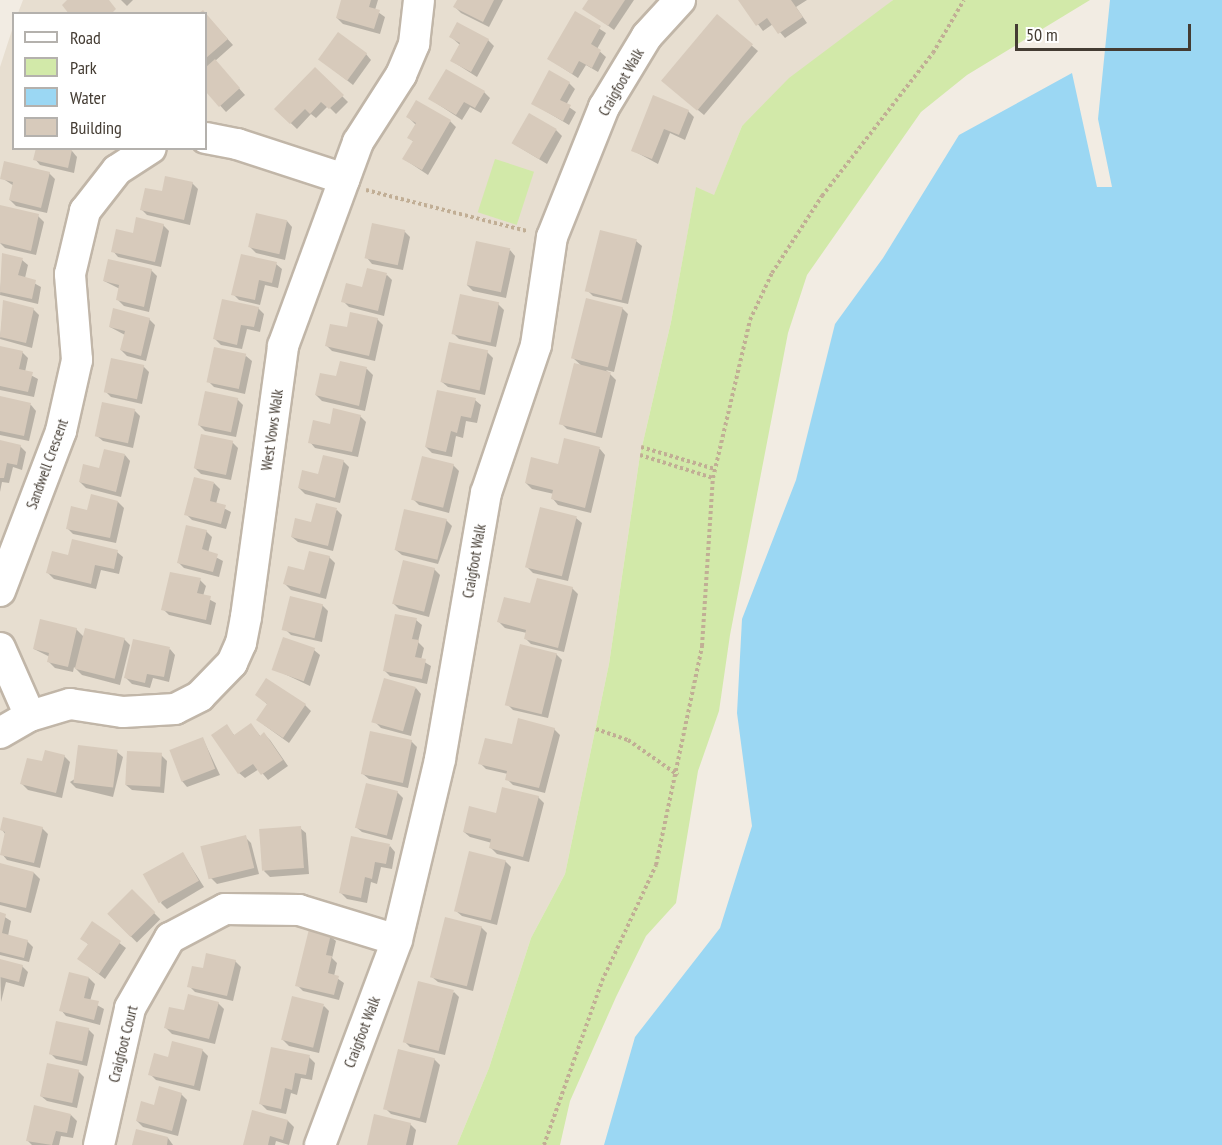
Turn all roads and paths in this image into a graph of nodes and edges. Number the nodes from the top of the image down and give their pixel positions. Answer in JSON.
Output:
{"nodes":[{"id":1,"x":419,"y":0,"type":"edge"},
{"id":2,"x":681,"y":0,"type":"edge"},
{"id":3,"x":964,"y":0,"type":"edge"},
{"id":4,"x":207,"y":138,"type":"edge"},
{"id":5,"x":147,"y":150,"type":"edge"},
{"id":6,"x":344,"y":179,"type":"junction"},
{"id":7,"x":552,"y":237,"type":"junction"},
{"id":8,"x":642,"y":447,"type":"dead end"},
{"id":9,"x":640,"y":455,"type":"dead end"},
{"id":10,"x":715,"y":469,"type":"junction"},
{"id":11,"x":713,"y":478,"type":"junction"},
{"id":12,"x":0,"y":591,"type":"edge"},
{"id":13,"x":0,"y":648,"type":"edge"},
{"id":14,"x":30,"y":716,"type":"junction"},
{"id":15,"x":596,"y":729,"type":"dead end"},
{"id":16,"x":0,"y":733,"type":"edge"},
{"id":17,"x":678,"y":775,"type":"junction"},
{"id":18,"x":397,"y":940,"type":"junction"},
{"id":19,"x":99,"y":1145,"type":"edge"},
{"id":20,"x":320,"y":1145,"type":"edge"},
{"id":21,"x":544,"y":1145,"type":"edge"}],
"edges":[{"from":1,"to":6,"type":"street","name":"West Vows Walk"},
{"from":2,"to":7,"type":"street","name":"Craigfoot Walk"},
{"from":3,"to":10,"type":"path"},
{"from":4,"to":6,"type":"street"},
{"from":5,"to":12,"type":"street","name":"Sandwell Crescent"},
{"from":6,"to":7,"type":"path"},
{"from":6,"to":14,"type":"street","name":"West Vows Walk"},
{"from":7,"to":18,"type":"street","name":"Craigfoot Walk"},
{"from":8,"to":10,"type":"path"},
{"from":9,"to":11,"type":"path"},
{"from":10,"to":11,"type":"path"},
{"from":11,"to":17,"type":"path"},
{"from":13,"to":14,"type":"street"},
{"from":14,"to":16,"type":"street","name":"West Vows Walk"},
{"from":15,"to":17,"type":"path"},
{"from":17,"to":21,"type":"path"},
{"from":18,"to":19,"type":"street","name":"Craigfoot Court"},
{"from":18,"to":20,"type":"street","name":"Craigfoot Walk"}]}
